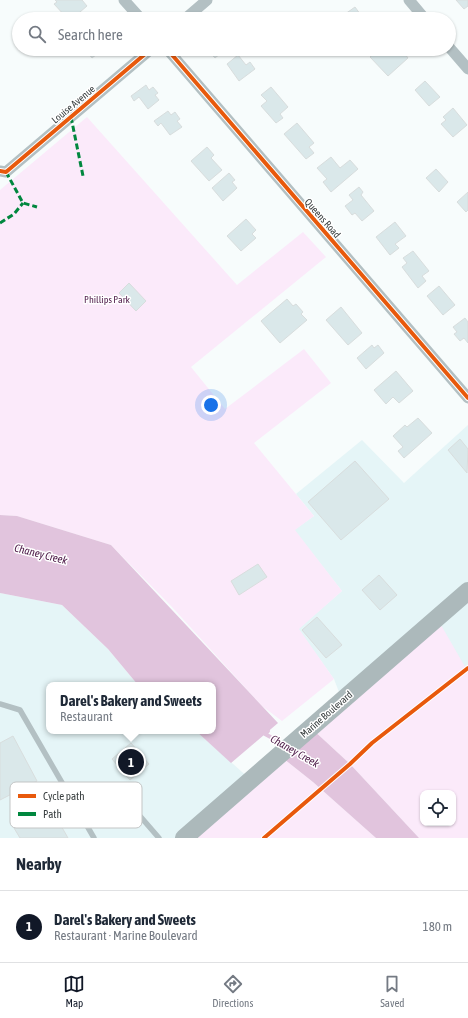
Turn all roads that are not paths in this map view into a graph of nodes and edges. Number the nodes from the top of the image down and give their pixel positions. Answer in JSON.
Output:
{"nodes":[{"id":1,"x":124,"y":0,"type":"edge"},
{"id":2,"x":207,"y":0,"type":"edge"},
{"id":3,"x":409,"y":0,"type":"edge"},
{"id":4,"x":134,"y":12,"type":"edge"},
{"id":5,"x":193,"y":12,"type":"edge"},
{"id":6,"x":419,"y":12,"type":"edge"},
{"id":7,"x":456,"y":55,"type":"edge"},
{"id":8,"x":143,"y":56,"type":"edge"},
{"id":9,"x":173,"y":56,"type":"edge"},
{"id":10,"x":468,"y":69,"type":"edge"},
{"id":11,"x":3,"y":171,"type":"edge"},
{"id":12,"x":468,"y":398,"type":"edge"},
{"id":13,"x":468,"y":590,"type":"edge"},
{"id":14,"x":0,"y":704,"type":"edge"},
{"id":15,"x":62,"y":782,"type":"edge"},
{"id":16,"x":142,"y":818,"type":"edge"},
{"id":17,"x":88,"y":828,"type":"edge"},
{"id":18,"x":94,"y":838,"type":"edge"},
{"id":19,"x":159,"y":838,"type":"edge"},
{"id":20,"x":184,"y":838,"type":"edge"}],
"edges":[{"from":1,"to":4,"type":"street"},
{"from":2,"to":5,"type":"street"},
{"from":3,"to":6,"type":"street"},
{"from":7,"to":10,"type":"street"},
{"from":8,"to":11,"type":"street","name":"Louise Avenue"},
{"from":9,"to":12,"type":"street","name":"Queens Road"},
{"from":13,"to":20,"type":"main road","name":"Marine Boulevard"},
{"from":14,"to":15,"type":"lane"},
{"from":16,"to":19,"type":"lane"},
{"from":17,"to":18,"type":"lane"}]}
